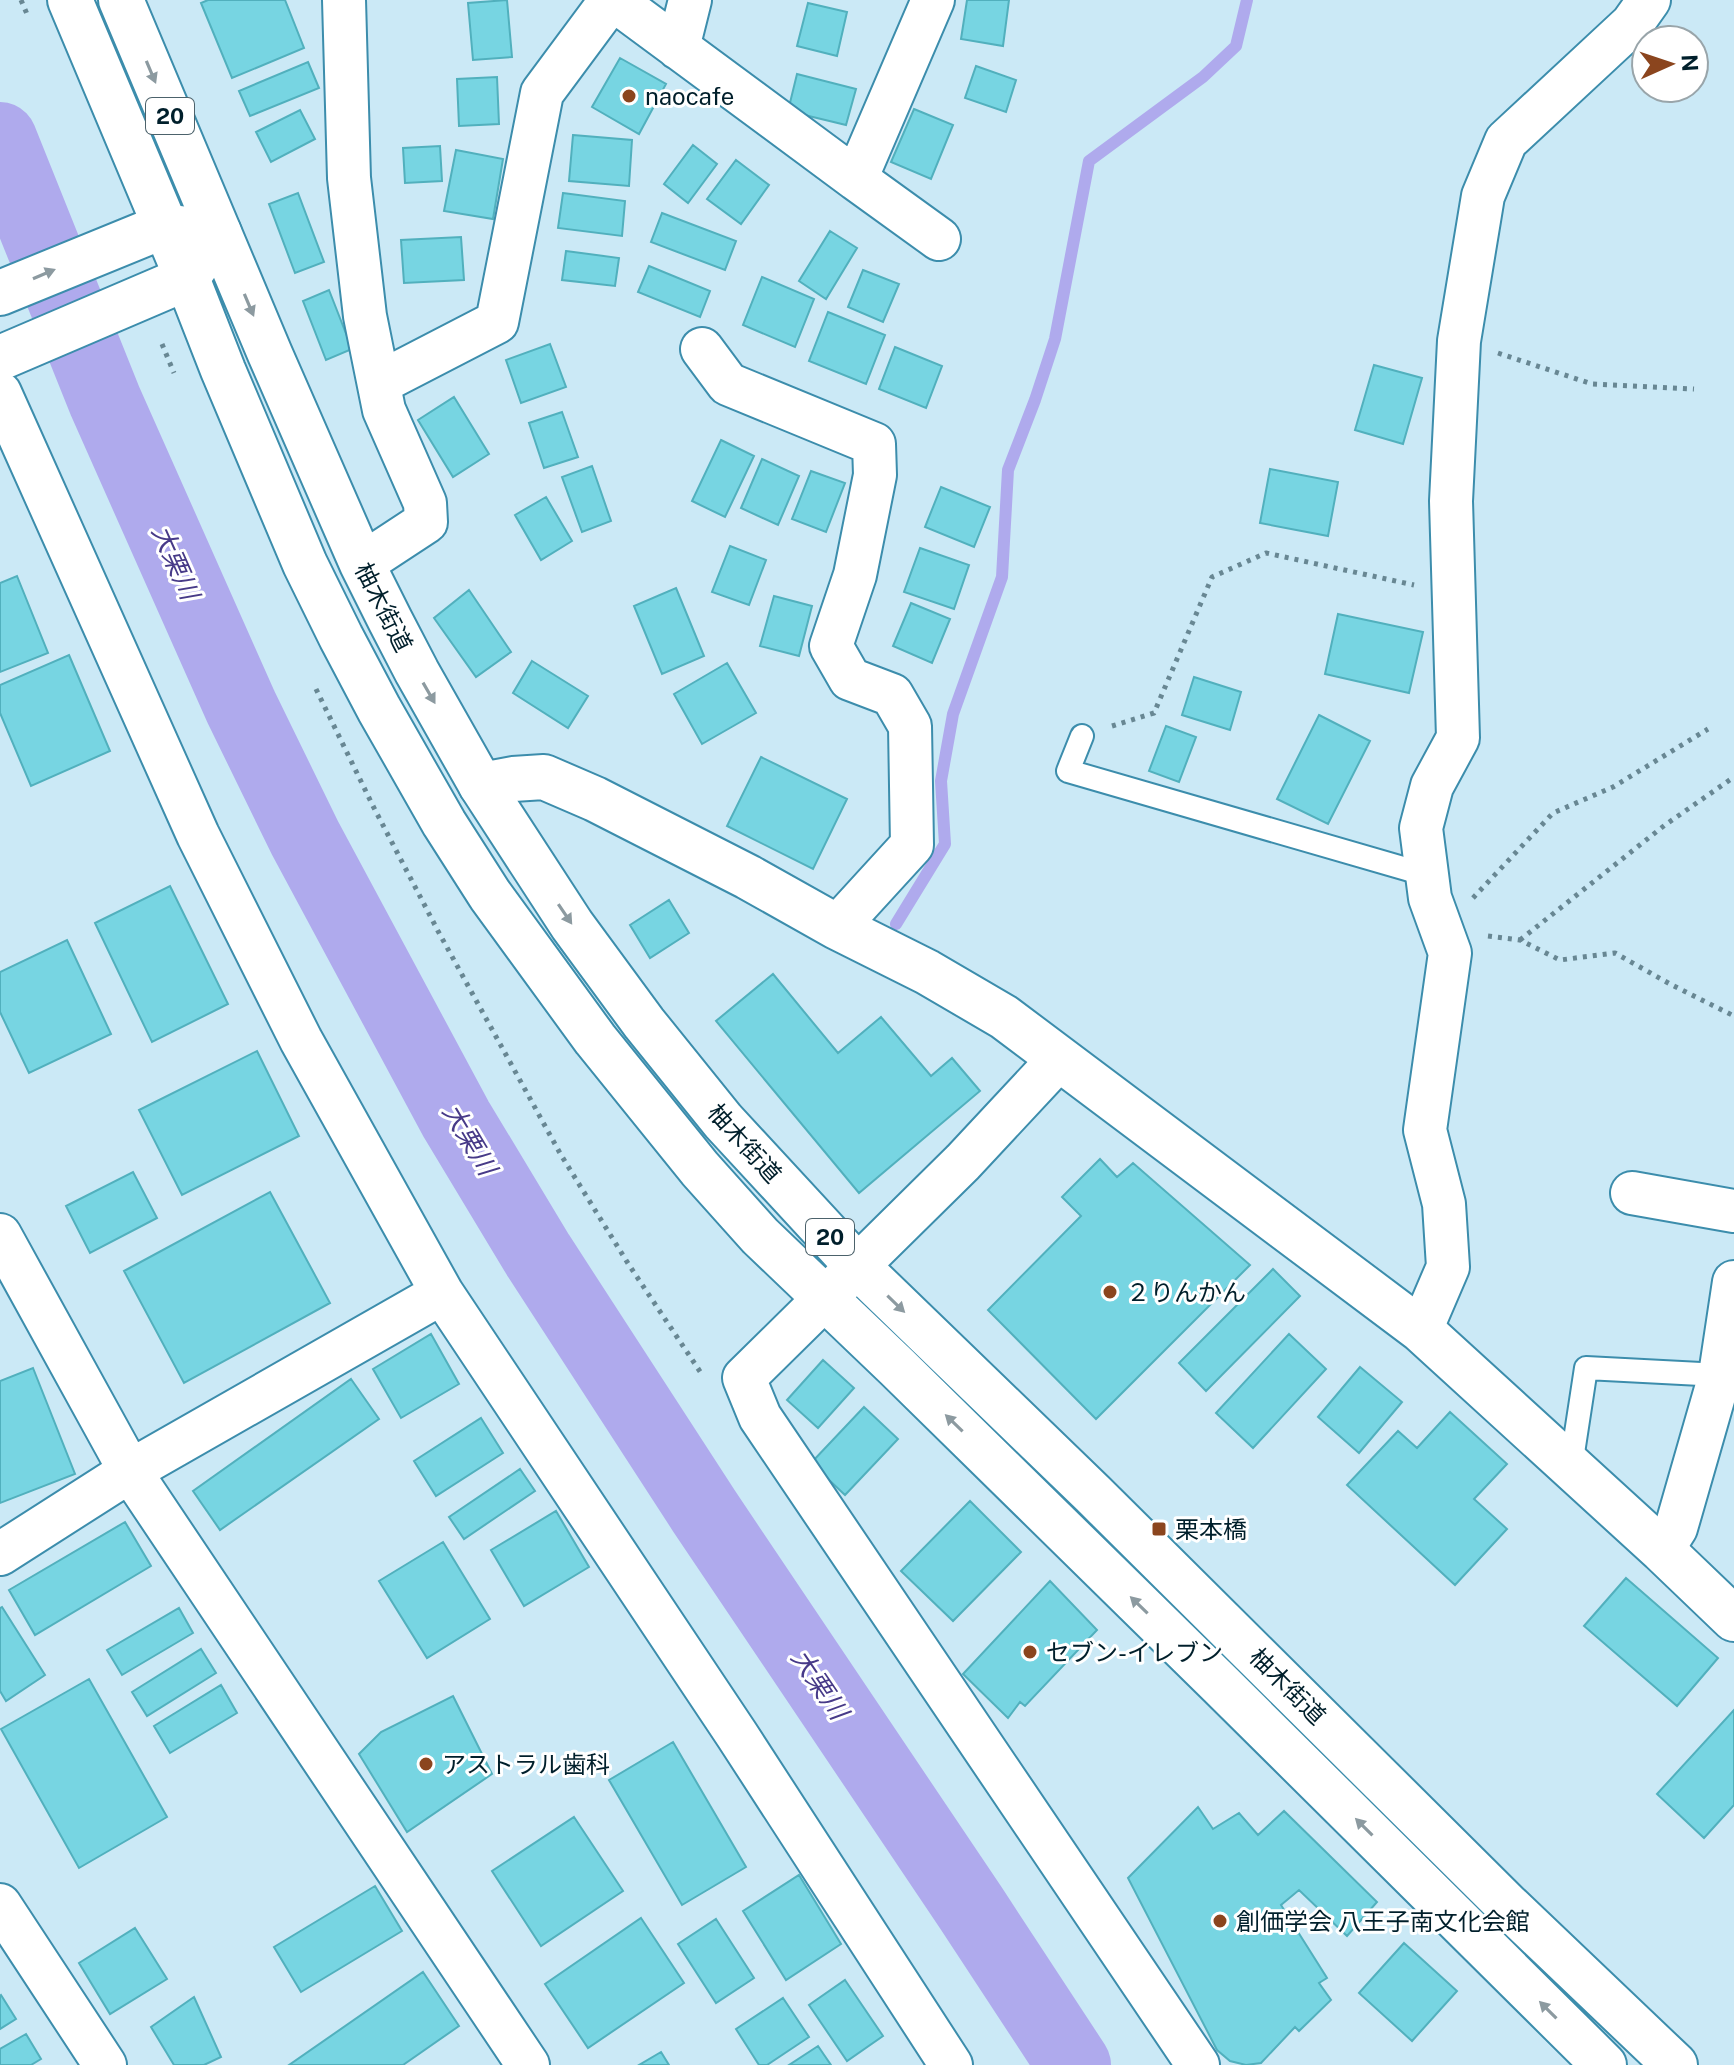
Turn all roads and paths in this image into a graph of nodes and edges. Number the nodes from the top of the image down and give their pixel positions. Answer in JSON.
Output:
{"nodes":[{"id":1,"x":70,"y":0,"type":"edge"},
{"id":2,"x":121,"y":0,"type":"edge"},
{"id":3,"x":344,"y":0,"type":"edge"},
{"id":4,"x":612,"y":0,"type":"edge"},
{"id":5,"x":690,"y":0,"type":"edge"},
{"id":6,"x":933,"y":0,"type":"edge"},
{"id":7,"x":1649,"y":0,"type":"edge"},
{"id":8,"x":678,"y":48,"type":"junction"},
{"id":9,"x":856,"y":179,"type":"junction"},
{"id":10,"x":164,"y":226,"type":"junction"},
{"id":11,"x":219,"y":233,"type":"junction"},
{"id":12,"x":939,"y":239,"type":"dead end"},
{"id":13,"x":187,"y":278,"type":"junction"},
{"id":14,"x":0,"y":293,"type":"edge"},
{"id":15,"x":1459,"y":341,"type":"junction"},
{"id":16,"x":162,"y":344,"type":"dead end"},
{"id":17,"x":702,"y":349,"type":"dead end"},
{"id":18,"x":13,"y":353,"type":"edge"},
{"id":19,"x":379,"y":383,"type":"junction"},
{"id":20,"x":180,"y":386,"type":"dead end"},
{"id":21,"x":1694,"y":389,"type":"dead end"},
{"id":22,"x":0,"y":393,"type":"edge"},
{"id":23,"x":362,"y":564,"type":"junction"},
{"id":24,"x":1454,"y":594,"type":"junction"},
{"id":25,"x":314,"y":685,"type":"dead end"},
{"id":26,"x":1708,"y":729,"type":"dead end"},
{"id":27,"x":1082,"y":736,"type":"joint"},
{"id":28,"x":1734,"y":777,"type":"edge"},
{"id":29,"x":481,"y":785,"type":"junction"},
{"id":30,"x":1427,"y":875,"type":"junction"},
{"id":31,"x":837,"y":927,"type":"junction"},
{"id":32,"x":1442,"y":931,"type":"junction"},
{"id":33,"x":1520,"y":940,"type":"junction"},
{"id":34,"x":1734,"y":1016,"type":"edge"},
{"id":35,"x":1059,"y":1059,"type":"junction"},
{"id":36,"x":1632,"y":1193,"type":"dead end"},
{"id":37,"x":1734,"y":1211,"type":"edge"},
{"id":38,"x":0,"y":1235,"type":"edge"},
{"id":39,"x":857,"y":1266,"type":"junction"},
{"id":40,"x":1734,"y":1282,"type":"edge"},
{"id":41,"x":442,"y":1293,"type":"junction"},
{"id":42,"x":824,"y":1298,"type":"junction"},
{"id":43,"x":1421,"y":1330,"type":"junction"},
{"id":44,"x":1727,"y":1374,"type":"edge"},
{"id":45,"x":708,"y":1383,"type":"dead end"},
{"id":46,"x":1571,"y":1466,"type":"junction"},
{"id":47,"x":130,"y":1471,"type":"junction"},
{"id":48,"x":1662,"y":1550,"type":"junction"},
{"id":49,"x":0,"y":1554,"type":"edge"},
{"id":50,"x":1734,"y":1619,"type":"edge"},
{"id":51,"x":0,"y":1905,"type":"edge"},
{"id":52,"x":105,"y":2065,"type":"edge"},
{"id":53,"x":528,"y":2065,"type":"edge"},
{"id":54,"x":951,"y":2065,"type":"edge"},
{"id":55,"x":1198,"y":2065,"type":"edge"},
{"id":56,"x":1604,"y":2065,"type":"edge"},
{"id":57,"x":1675,"y":2065,"type":"edge"}],
"edges":[{"from":1,"to":10,"type":"main road","name":"柚木街道","number":"20"},
{"from":2,"to":11,"type":"main road","name":"柚木街道","number":"20","one_way":true},
{"from":3,"to":19,"type":"street"},
{"from":4,"to":8,"type":"street"},
{"from":4,"to":19,"type":"street"},
{"from":5,"to":8,"type":"street"},
{"from":6,"to":9,"type":"street"},
{"from":7,"to":15,"type":"street"},
{"from":8,"to":9,"type":"street"},
{"from":9,"to":12,"type":"street"},
{"from":10,"to":11,"type":"main road"},
{"from":10,"to":13,"type":"main road","name":"柚木街道","number":"20"},
{"from":14,"to":10,"type":"main road","one_way":true},
{"from":11,"to":13,"type":"main road"},
{"from":11,"to":23,"type":"main road","name":"柚木街道","number":"20","one_way":true},
{"from":13,"to":18,"type":"main road"},
{"from":13,"to":42,"type":"main road","name":"柚木街道","number":"20"},
{"from":15,"to":21,"type":"path"},
{"from":15,"to":24,"type":"street"},
{"from":16,"to":20,"type":"path"},
{"from":17,"to":31,"type":"street"},
{"from":19,"to":23,"type":"street"},
{"from":22,"to":41,"type":"street"},
{"from":23,"to":29,"type":"main road","name":"柚木街道","number":"20","one_way":true},
{"from":24,"to":27,"type":"path"},
{"from":24,"to":30,"type":"street"},
{"from":25,"to":45,"type":"path"},
{"from":26,"to":32,"type":"path"},
{"from":27,"to":30,"type":"lane"},
{"from":28,"to":33,"type":"path"},
{"from":29,"to":31,"type":"main road"},
{"from":29,"to":39,"type":"main road","name":"柚木街道","number":"20","one_way":true},
{"from":30,"to":32,"type":"street"},
{"from":31,"to":35,"type":"main road"},
{"from":32,"to":33,"type":"path"},
{"from":32,"to":43,"type":"street"},
{"from":33,"to":34,"type":"path"},
{"from":35,"to":39,"type":"street"},
{"from":35,"to":43,"type":"main road"},
{"from":36,"to":37,"type":"street"},
{"from":38,"to":47,"type":"street"},
{"from":39,"to":42,"type":"street"},
{"from":39,"to":57,"type":"main road","name":"柚木街道","number":"20","one_way":true},
{"from":40,"to":44,"type":"street"},
{"from":41,"to":47,"type":"street"},
{"from":41,"to":54,"type":"street"},
{"from":42,"to":55,"type":"street"},
{"from":56,"to":42,"type":"main road","name":"柚木街道","number":"20","one_way":true},
{"from":43,"to":46,"type":"main road"},
{"from":44,"to":46,"type":"lane"},
{"from":44,"to":48,"type":"street"},
{"from":46,"to":48,"type":"main road"},
{"from":47,"to":49,"type":"street"},
{"from":47,"to":53,"type":"street"},
{"from":48,"to":50,"type":"main road"},
{"from":51,"to":52,"type":"street"}]}
